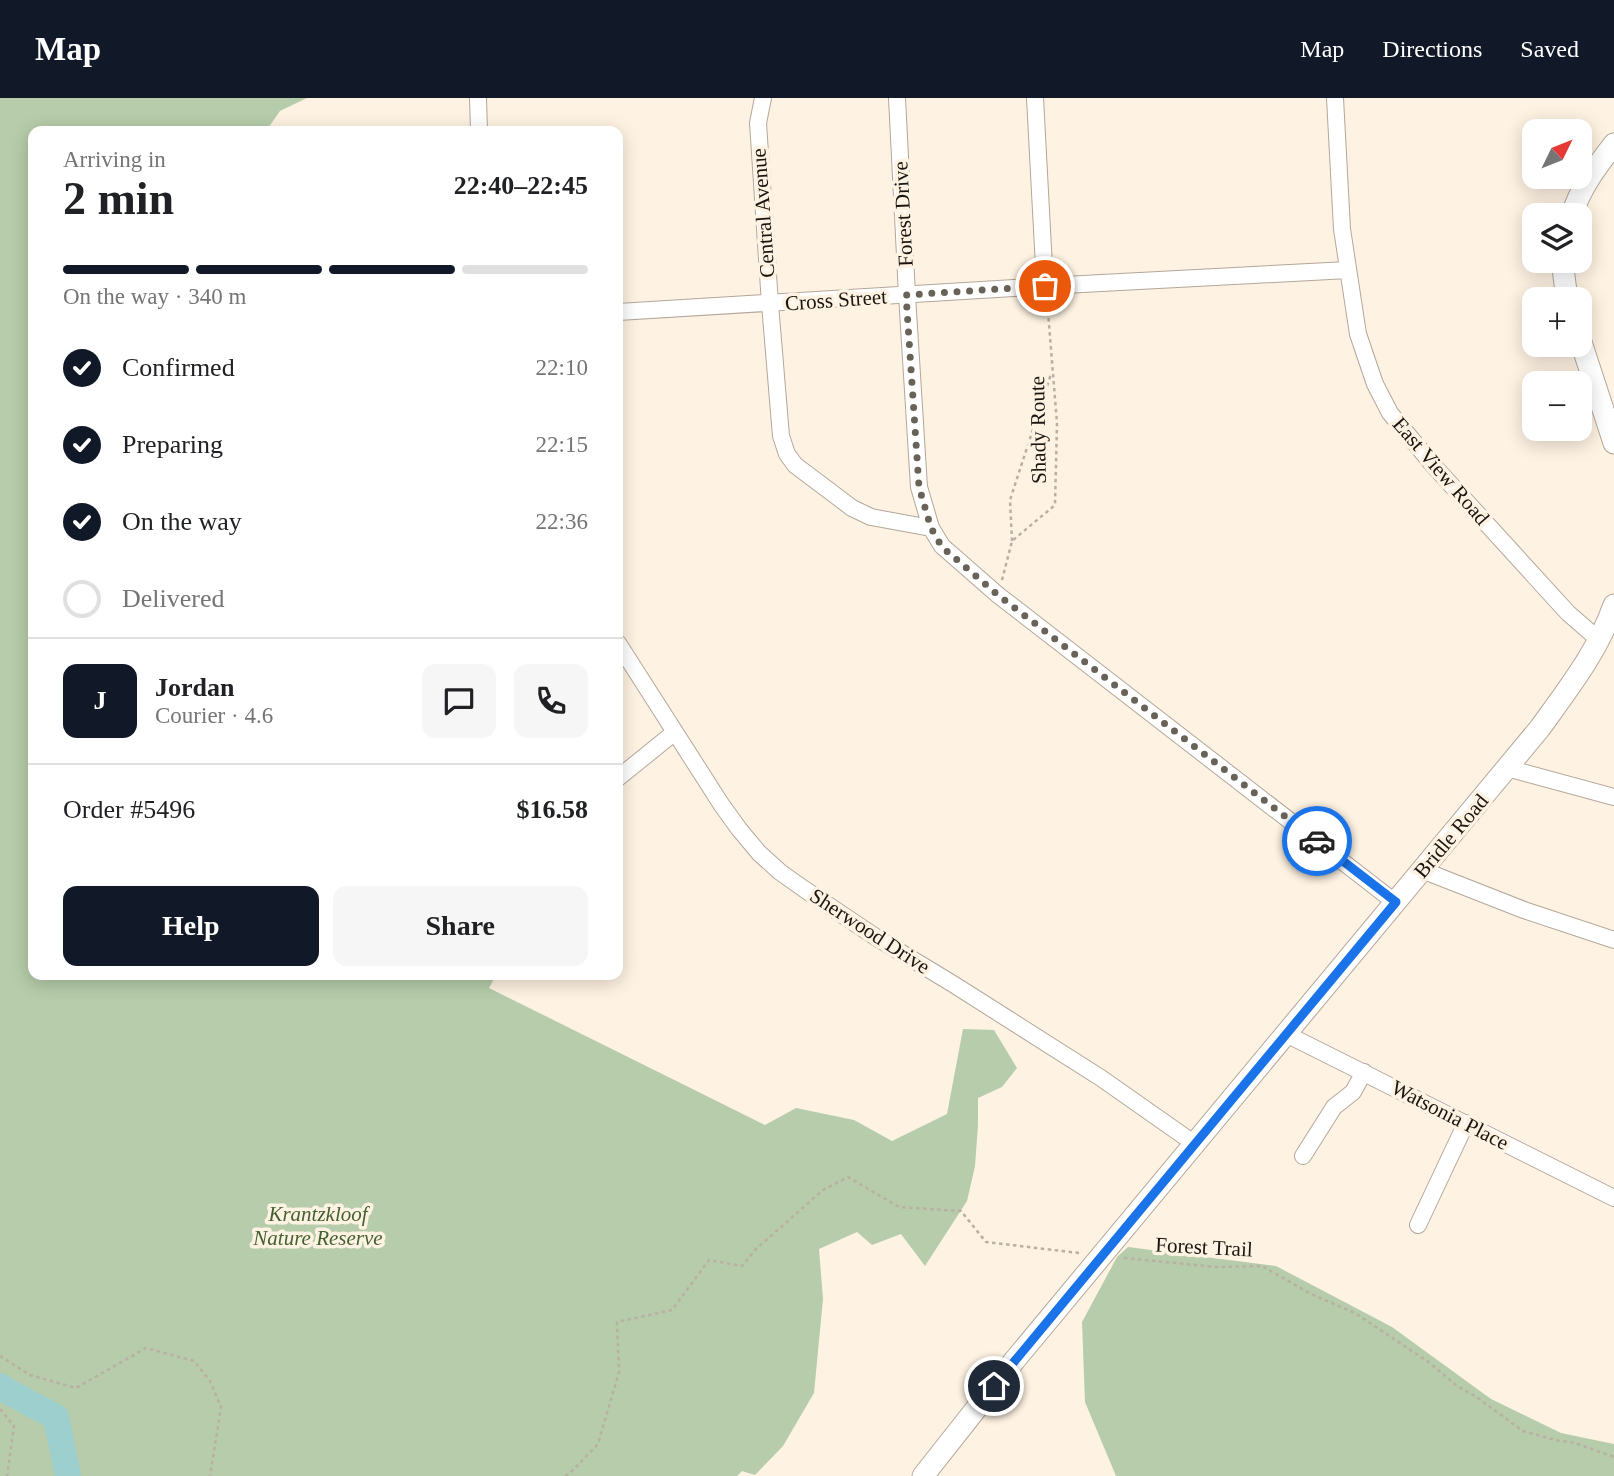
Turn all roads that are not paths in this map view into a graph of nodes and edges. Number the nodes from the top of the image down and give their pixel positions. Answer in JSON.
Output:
{"nodes":[{"id":1,"x":478,"y":98,"type":"edge"},
{"id":2,"x":763,"y":98,"type":"edge"},
{"id":3,"x":897,"y":98,"type":"edge"},
{"id":4,"x":1035,"y":98,"type":"edge"},
{"id":5,"x":1335,"y":98,"type":"edge"},
{"id":6,"x":479,"y":126,"type":"edge"},
{"id":7,"x":1614,"y":144,"type":"edge"},
{"id":8,"x":1577,"y":203,"type":"edge"},
{"id":9,"x":1348,"y":270,"type":"junction"},
{"id":10,"x":1045,"y":286,"type":"junction"},
{"id":11,"x":906,"y":295,"type":"junction"},
{"id":12,"x":770,"y":304,"type":"junction"},
{"id":13,"x":623,"y":312,"type":"edge"},
{"id":14,"x":1586,"y":357,"type":"edge"},
{"id":15,"x":1614,"y":443,"type":"edge"},
{"id":16,"x":931,"y":528,"type":"junction"},
{"id":17,"x":1614,"y":606,"type":"edge"},
{"id":18,"x":1599,"y":640,"type":"junction"},
{"id":19,"x":623,"y":651,"type":"edge"},
{"id":20,"x":675,"y":732,"type":"junction"},
{"id":21,"x":1507,"y":768,"type":"junction"},
{"id":22,"x":623,"y":774,"type":"edge"},
{"id":23,"x":1614,"y":797,"type":"edge"},
{"id":24,"x":1422,"y":870,"type":"junction"},
{"id":25,"x":1396,"y":902,"type":"junction"},
{"id":26,"x":1614,"y":940,"type":"edge"},
{"id":27,"x":1286,"y":1034,"type":"junction"},
{"id":28,"x":1364,"y":1072,"type":"junction"},
{"id":29,"x":1466,"y":1123,"type":"junction"},
{"id":30,"x":1195,"y":1144,"type":"junction"},
{"id":31,"x":1303,"y":1156,"type":"dead end"},
{"id":32,"x":1614,"y":1198,"type":"edge"},
{"id":33,"x":1418,"y":1225,"type":"dead end"},
{"id":34,"x":923,"y":1476,"type":"edge"}],
"edges":[{"from":1,"to":6,"type":"street"},
{"from":2,"to":12,"type":"street","name":"Central Avenue"},
{"from":3,"to":11,"type":"street","name":"Forest Drive"},
{"from":4,"to":10,"type":"street"},
{"from":5,"to":9,"type":"street","name":"East View Road"},
{"from":7,"to":8,"type":"main road"},
{"from":9,"to":10,"type":"street","name":"Cross Street"},
{"from":9,"to":18,"type":"street","name":"East View Road"},
{"from":10,"to":11,"type":"street","name":"Cross Street"},
{"from":11,"to":12,"type":"street","name":"Cross Street"},
{"from":11,"to":16,"type":"street","name":"Forest Drive"},
{"from":12,"to":13,"type":"street","name":"Cross Street"},
{"from":12,"to":16,"type":"street","name":"Central Avenue"},
{"from":14,"to":15,"type":"main road"},
{"from":16,"to":25,"type":"street","name":"Forest Drive"},
{"from":17,"to":18,"type":"main road","name":"Bridle Road"},
{"from":18,"to":21,"type":"main road","name":"Bridle Road"},
{"from":19,"to":20,"type":"street","name":"Sherwood Drive"},
{"from":20,"to":22,"type":"street"},
{"from":20,"to":30,"type":"street","name":"Sherwood Drive"},
{"from":21,"to":23,"type":"street"},
{"from":21,"to":24,"type":"main road","name":"Bridle Road"},
{"from":24,"to":25,"type":"main road","name":"Bridle Road"},
{"from":24,"to":26,"type":"street"},
{"from":25,"to":27,"type":"main road","name":"Bridle Road"},
{"from":27,"to":28,"type":"street","name":"Watsonia Place"},
{"from":27,"to":30,"type":"main road","name":"Bridle Road"},
{"from":28,"to":29,"type":"street","name":"Watsonia Place"},
{"from":28,"to":31,"type":"street"},
{"from":29,"to":32,"type":"street","name":"Watsonia Place"},
{"from":29,"to":33,"type":"street"},
{"from":30,"to":34,"type":"main road","name":"Bridle Road"}]}
